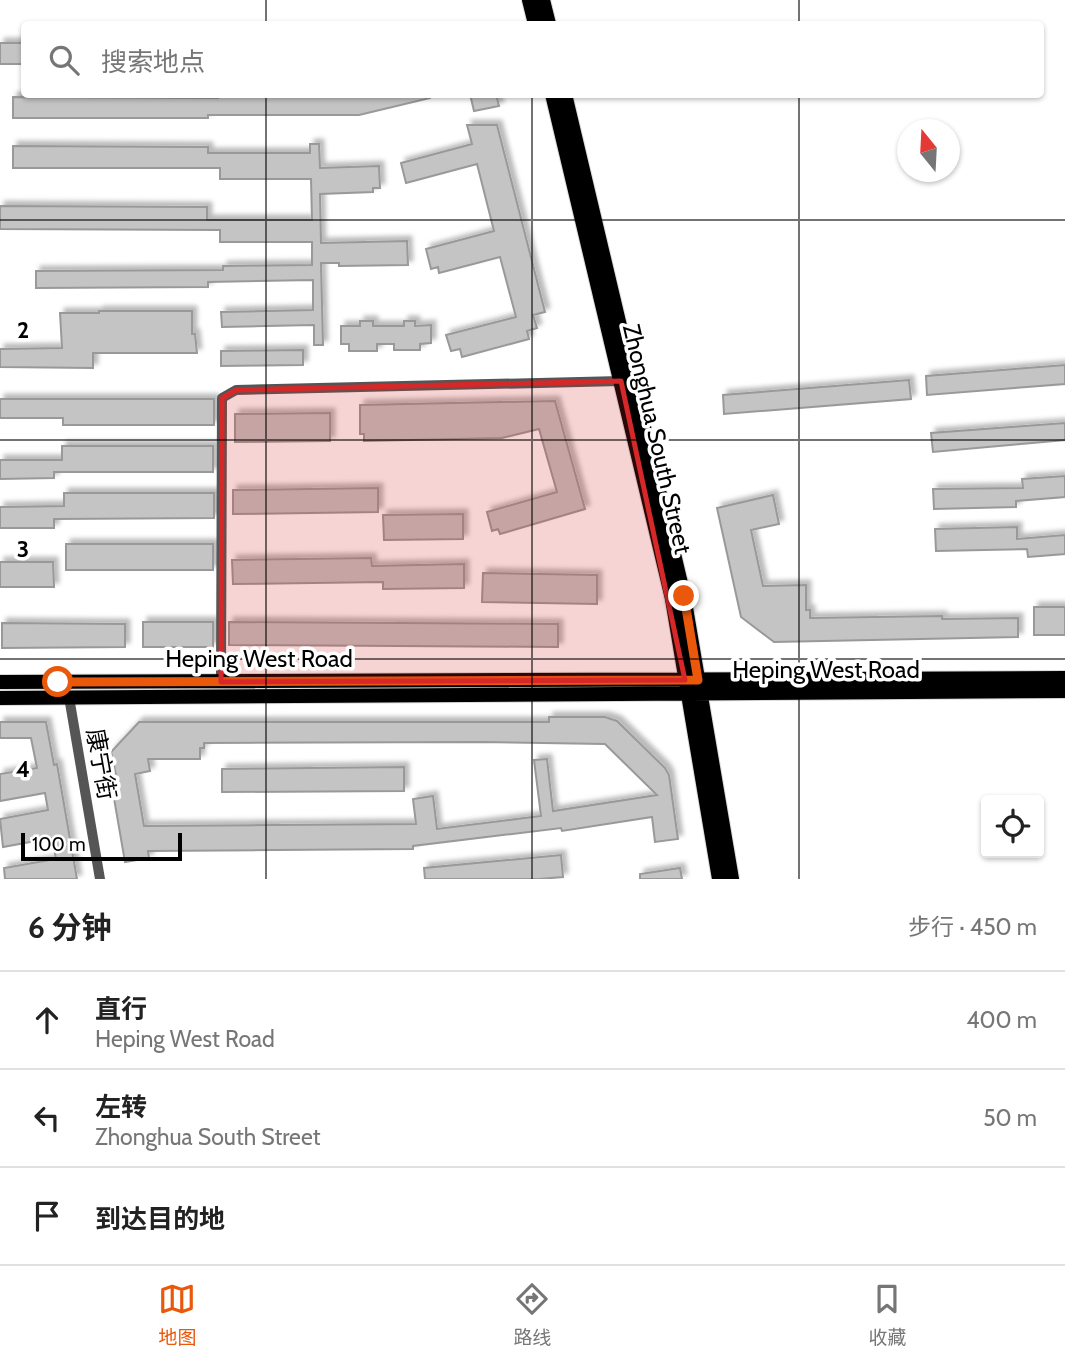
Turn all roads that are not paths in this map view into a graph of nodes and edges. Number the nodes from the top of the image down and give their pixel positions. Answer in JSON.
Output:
{"nodes":[{"id":1,"x":530,"y":0,"type":"edge"},
{"id":2,"x":543,"y":0,"type":"edge"},
{"id":3,"x":534,"y":21,"type":"edge"},
{"id":4,"x":548,"y":21,"type":"edge"},
{"id":5,"x":553,"y":98,"type":"edge"},
{"id":6,"x":566,"y":98,"type":"edge"},
{"id":7,"x":621,"y":381,"type":"junction"},
{"id":8,"x":1065,"y":678,"type":"edge"},
{"id":9,"x":0,"y":682,"type":"edge"},
{"id":10,"x":222,"y":682,"type":"junction"},
{"id":11,"x":693,"y":687,"type":"junction"},
{"id":12,"x":1065,"y":691,"type":"edge"},
{"id":13,"x":69,"y":697,"type":"junction"},
{"id":14,"x":0,"y":698,"type":"edge"},
{"id":15,"x":100,"y":879,"type":"edge"},
{"id":16,"x":719,"y":879,"type":"edge"},
{"id":17,"x":732,"y":879,"type":"edge"}],
"edges":[{"from":1,"to":3,"type":"main road"},
{"from":2,"to":4,"type":"main road"},
{"from":5,"to":7,"type":"main road","name":"Zhonghua South Street"},
{"from":6,"to":11,"type":"main road","name":"Zhonghua South Street"},
{"from":7,"to":10,"type":"street"},
{"from":7,"to":11,"type":"main road","name":"Zhonghua South Street"},
{"from":8,"to":11,"type":"main road","name":"Heping West Road"},
{"from":9,"to":10,"type":"main road","name":"Heping West Road"},
{"from":10,"to":11,"type":"main road","name":"Heping West Road"},
{"from":11,"to":12,"type":"main road","name":"Heping West Road"},
{"from":11,"to":13,"type":"main road","name":"Heping West Road"},
{"from":11,"to":16,"type":"main road","name":"Zhonghua South Street"},
{"from":11,"to":17,"type":"main road","name":"Zhonghua South Street"},
{"from":13,"to":14,"type":"main road","name":"Heping West Road"},
{"from":13,"to":15,"type":"street","name":"康宁街"}]}
